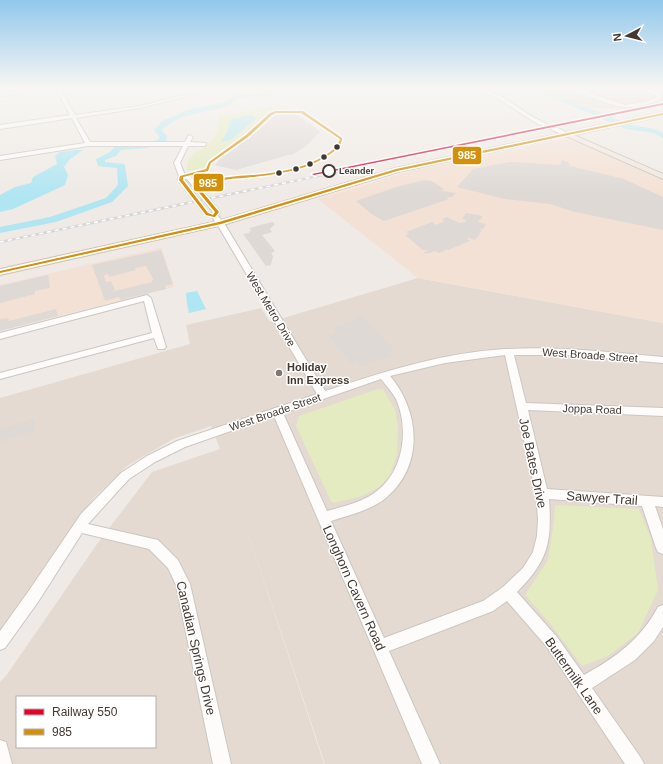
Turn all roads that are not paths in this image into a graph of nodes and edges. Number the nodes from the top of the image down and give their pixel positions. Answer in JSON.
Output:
{"nodes":[{"id":1,"x":24,"y":124,"type":"edge"},
{"id":2,"x":77,"y":124,"type":"edge"},
{"id":3,"x":542,"y":124,"type":"edge"},
{"id":4,"x":614,"y":124,"type":"edge"},
{"id":5,"x":0,"y":127,"type":"edge"},
{"id":6,"x":566,"y":134,"type":"junction"},
{"id":7,"x":190,"y":138,"type":"dead end"},
{"id":8,"x":88,"y":144,"type":"junction"},
{"id":9,"x":204,"y":144,"type":"dead end"},
{"id":10,"x":186,"y":145,"type":"junction"},
{"id":11,"x":0,"y":158,"type":"edge"},
{"id":12,"x":663,"y":177,"type":"edge"},
{"id":13,"x":217,"y":219,"type":"junction"},
{"id":14,"x":0,"y":272,"type":"edge"},
{"id":15,"x":158,"y":334,"type":"junction"},
{"id":16,"x":0,"y":336,"type":"edge"},
{"id":17,"x":161,"y":347,"type":"dead end"},
{"id":18,"x":509,"y":352,"type":"junction"},
{"id":19,"x":663,"y":360,"type":"edge"},
{"id":20,"x":383,"y":375,"type":"junction"},
{"id":21,"x":0,"y":376,"type":"edge"},
{"id":22,"x":323,"y":396,"type":"junction"},
{"id":23,"x":521,"y":406,"type":"junction"},
{"id":24,"x":277,"y":411,"type":"junction"},
{"id":25,"x":663,"y":412,"type":"edge"},
{"id":26,"x":542,"y":494,"type":"junction"},
{"id":27,"x":647,"y":501,"type":"junction"},
{"id":28,"x":663,"y":502,"type":"edge"},
{"id":29,"x":322,"y":518,"type":"junction"},
{"id":30,"x":79,"y":527,"type":"junction"},
{"id":31,"x":663,"y":548,"type":"edge"},
{"id":32,"x":508,"y":592,"type":"junction"},
{"id":33,"x":663,"y":612,"type":"edge"},
{"id":34,"x":0,"y":642,"type":"edge"},
{"id":35,"x":380,"y":647,"type":"junction"},
{"id":36,"x":582,"y":685,"type":"junction"},
{"id":37,"x":0,"y":748,"type":"edge"},
{"id":38,"x":3,"y":764,"type":"edge"},
{"id":39,"x":222,"y":764,"type":"edge"},
{"id":40,"x":431,"y":764,"type":"edge"},
{"id":41,"x":634,"y":764,"type":"edge"}],
"edges":[{"from":1,"to":5,"type":"street"},
{"from":2,"to":8,"type":"street"},
{"from":3,"to":6,"type":"street"},
{"from":4,"to":6,"type":"main road"},
{"from":6,"to":12,"type":"main road"},
{"from":6,"to":13,"type":"main road"},
{"from":7,"to":10,"type":"street"},
{"from":8,"to":10,"type":"street"},
{"from":8,"to":11,"type":"street"},
{"from":9,"to":10,"type":"street"},
{"from":10,"to":13,"type":"street","name":"West Metro Drive"},
{"from":13,"to":14,"type":"main road"},
{"from":13,"to":22,"type":"street","name":"West Metro Drive"},
{"from":15,"to":16,"type":"street"},
{"from":15,"to":17,"type":"street"},
{"from":15,"to":21,"type":"street"},
{"from":18,"to":19,"type":"street","name":"West Broade Street"},
{"from":18,"to":20,"type":"street","name":"West Broade Street"},
{"from":18,"to":23,"type":"street","name":"Joe Bates Drive"},
{"from":20,"to":22,"type":"street","name":"West Broade Street"},
{"from":20,"to":29,"type":"street"},
{"from":22,"to":24,"type":"street","name":"West Broade Street"},
{"from":23,"to":25,"type":"street","name":"Joppa Road"},
{"from":23,"to":26,"type":"street","name":"Joe Bates Drive"},
{"from":24,"to":29,"type":"street","name":"Longhorn Cavern Road"},
{"from":24,"to":30,"type":"street","name":"West Broade Street"},
{"from":26,"to":27,"type":"street","name":"Sawyer Trail"},
{"from":26,"to":32,"type":"street","name":"Joe Bates Drive"},
{"from":27,"to":28,"type":"street","name":"Sawyer Trail"},
{"from":27,"to":31,"type":"street"},
{"from":29,"to":35,"type":"street","name":"Longhorn Cavern Road"},
{"from":30,"to":34,"type":"street","name":"West Broade Street"},
{"from":30,"to":39,"type":"street","name":"Canadian Springs Drive"},
{"from":32,"to":35,"type":"street","name":"Joe Bates Drive"},
{"from":32,"to":36,"type":"street","name":"Buttermilk Lane"},
{"from":33,"to":36,"type":"street"},
{"from":35,"to":40,"type":"street","name":"Longhorn Cavern Road"},
{"from":36,"to":41,"type":"street","name":"Buttermilk Lane"},
{"from":37,"to":38,"type":"street"}]}
